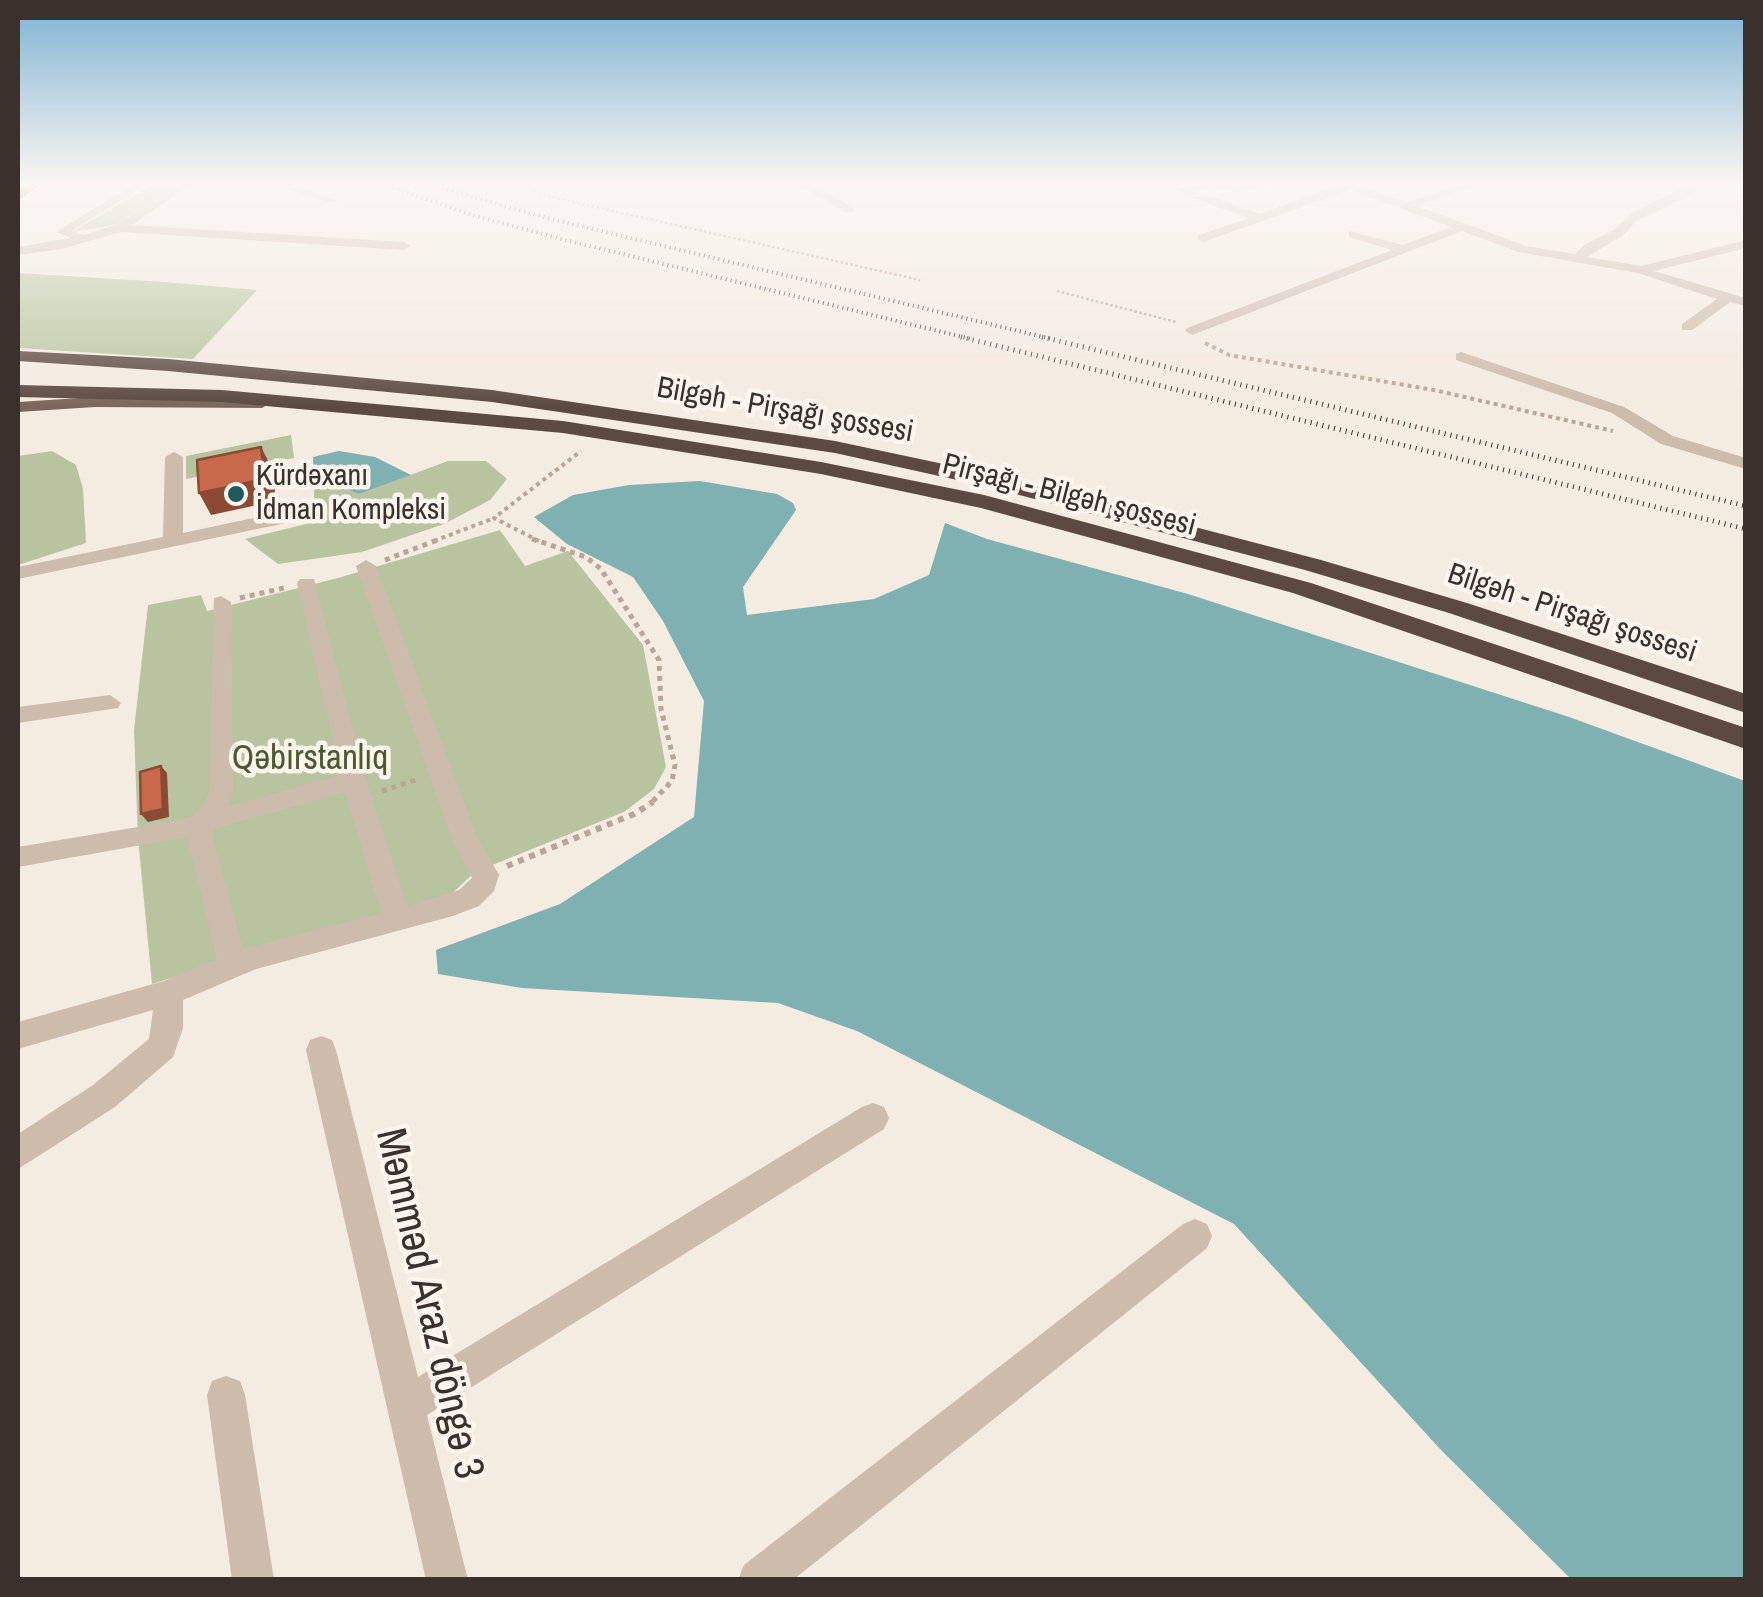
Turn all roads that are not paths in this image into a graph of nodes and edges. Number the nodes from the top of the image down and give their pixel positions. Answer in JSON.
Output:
{"nodes":[{"id":1,"x":1374,"y":259,"type":"edge"},
{"id":2,"x":1569,"y":259,"type":"edge"},
{"id":3,"x":1687,"y":259,"type":"edge"},
{"id":4,"x":1577,"y":260,"type":"joint"},
{"id":5,"x":1641,"y":270,"type":"junction"},
{"id":6,"x":1727,"y":298,"type":"junction"},
{"id":7,"x":1746,"y":302,"type":"edge"},
{"id":8,"x":1687,"y":327,"type":"dead end"},
{"id":9,"x":1192,"y":331,"type":"road end"},
{"id":10,"x":18,"y":356,"type":"edge"},
{"id":11,"x":1462,"y":358,"type":"dead end"},
{"id":12,"x":18,"y":372,"type":"edge"},
{"id":13,"x":380,"y":385,"type":"junction"},
{"id":14,"x":18,"y":391,"type":"edge"},
{"id":15,"x":355,"y":406,"type":"junction"},
{"id":16,"x":18,"y":407,"type":"edge"},
{"id":17,"x":174,"y":457,"type":"dead end"},
{"id":18,"x":1746,"y":464,"type":"edge"},
{"id":19,"x":292,"y":516,"type":"dead end"},
{"id":20,"x":173,"y":541,"type":"junction"},
{"id":21,"x":366,"y":566,"type":"dead end"},
{"id":22,"x":18,"y":573,"type":"edge"},
{"id":23,"x":308,"y":583,"type":"dead end"},
{"id":24,"x":221,"y":602,"type":"dead end"},
{"id":25,"x":110,"y":703,"type":"dead end"},
{"id":26,"x":1746,"y":704,"type":"edge"},
{"id":27,"x":18,"y":715,"type":"edge"},
{"id":28,"x":1746,"y":740,"type":"edge"},
{"id":29,"x":357,"y":789,"type":"junction"},
{"id":30,"x":203,"y":821,"type":"junction"},
{"id":31,"x":18,"y":857,"type":"edge"},
{"id":32,"x":398,"y":919,"type":"junction"},
{"id":33,"x":233,"y":966,"type":"junction"},
{"id":34,"x":168,"y":993,"type":"junction"},
{"id":35,"x":18,"y":1035,"type":"edge"},
{"id":36,"x":321,"y":1050,"type":"dead end"},
{"id":37,"x":874,"y":1118,"type":"dead end"},
{"id":38,"x":18,"y":1153,"type":"edge"},
{"id":39,"x":1195,"y":1236,"type":"dead end"},
{"id":40,"x":226,"y":1395,"type":"dead end"},
{"id":41,"x":407,"y":1406,"type":"junction"},
{"id":42,"x":253,"y":1580,"type":"edge"},
{"id":43,"x":447,"y":1580,"type":"edge"},
{"id":44,"x":759,"y":1580,"type":"edge"}],
"edges":[{"from":1,"to":9,"type":"street"},
{"from":2,"to":4,"type":"street"},
{"from":3,"to":5,"type":"street"},
{"from":4,"to":5,"type":"street"},
{"from":5,"to":6,"type":"street"},
{"from":6,"to":7,"type":"street"},
{"from":6,"to":8,"type":"street"},
{"from":10,"to":13,"type":"highway"},
{"from":11,"to":18,"type":"street"},
{"from":12,"to":13,"type":"highway"},
{"from":13,"to":26,"type":"highway","name":"Bilgəh - Pirşağı şossesi"},
{"from":14,"to":15,"type":"highway","name":"Pirşağı - Bilgəh şossesi"},
{"from":15,"to":16,"type":"main road"},
{"from":15,"to":28,"type":"highway","name":"Pirşağı - Bilgəh şossesi"},
{"from":17,"to":20,"type":"street"},
{"from":19,"to":20,"type":"street"},
{"from":20,"to":22,"type":"street"},
{"from":21,"to":32,"type":"street"},
{"from":23,"to":29,"type":"street"},
{"from":24,"to":30,"type":"street"},
{"from":25,"to":27,"type":"street"},
{"from":29,"to":30,"type":"street"},
{"from":29,"to":32,"type":"street"},
{"from":30,"to":31,"type":"street"},
{"from":30,"to":33,"type":"street"},
{"from":32,"to":33,"type":"street"},
{"from":33,"to":34,"type":"street"},
{"from":34,"to":35,"type":"street"},
{"from":34,"to":38,"type":"street"},
{"from":36,"to":41,"type":"street","name":"Məmməd Araz döngə 3"},
{"from":37,"to":41,"type":"street"},
{"from":39,"to":44,"type":"street"},
{"from":40,"to":42,"type":"street"},
{"from":41,"to":43,"type":"street","name":"Məmməd Araz döngə 3"}]}
